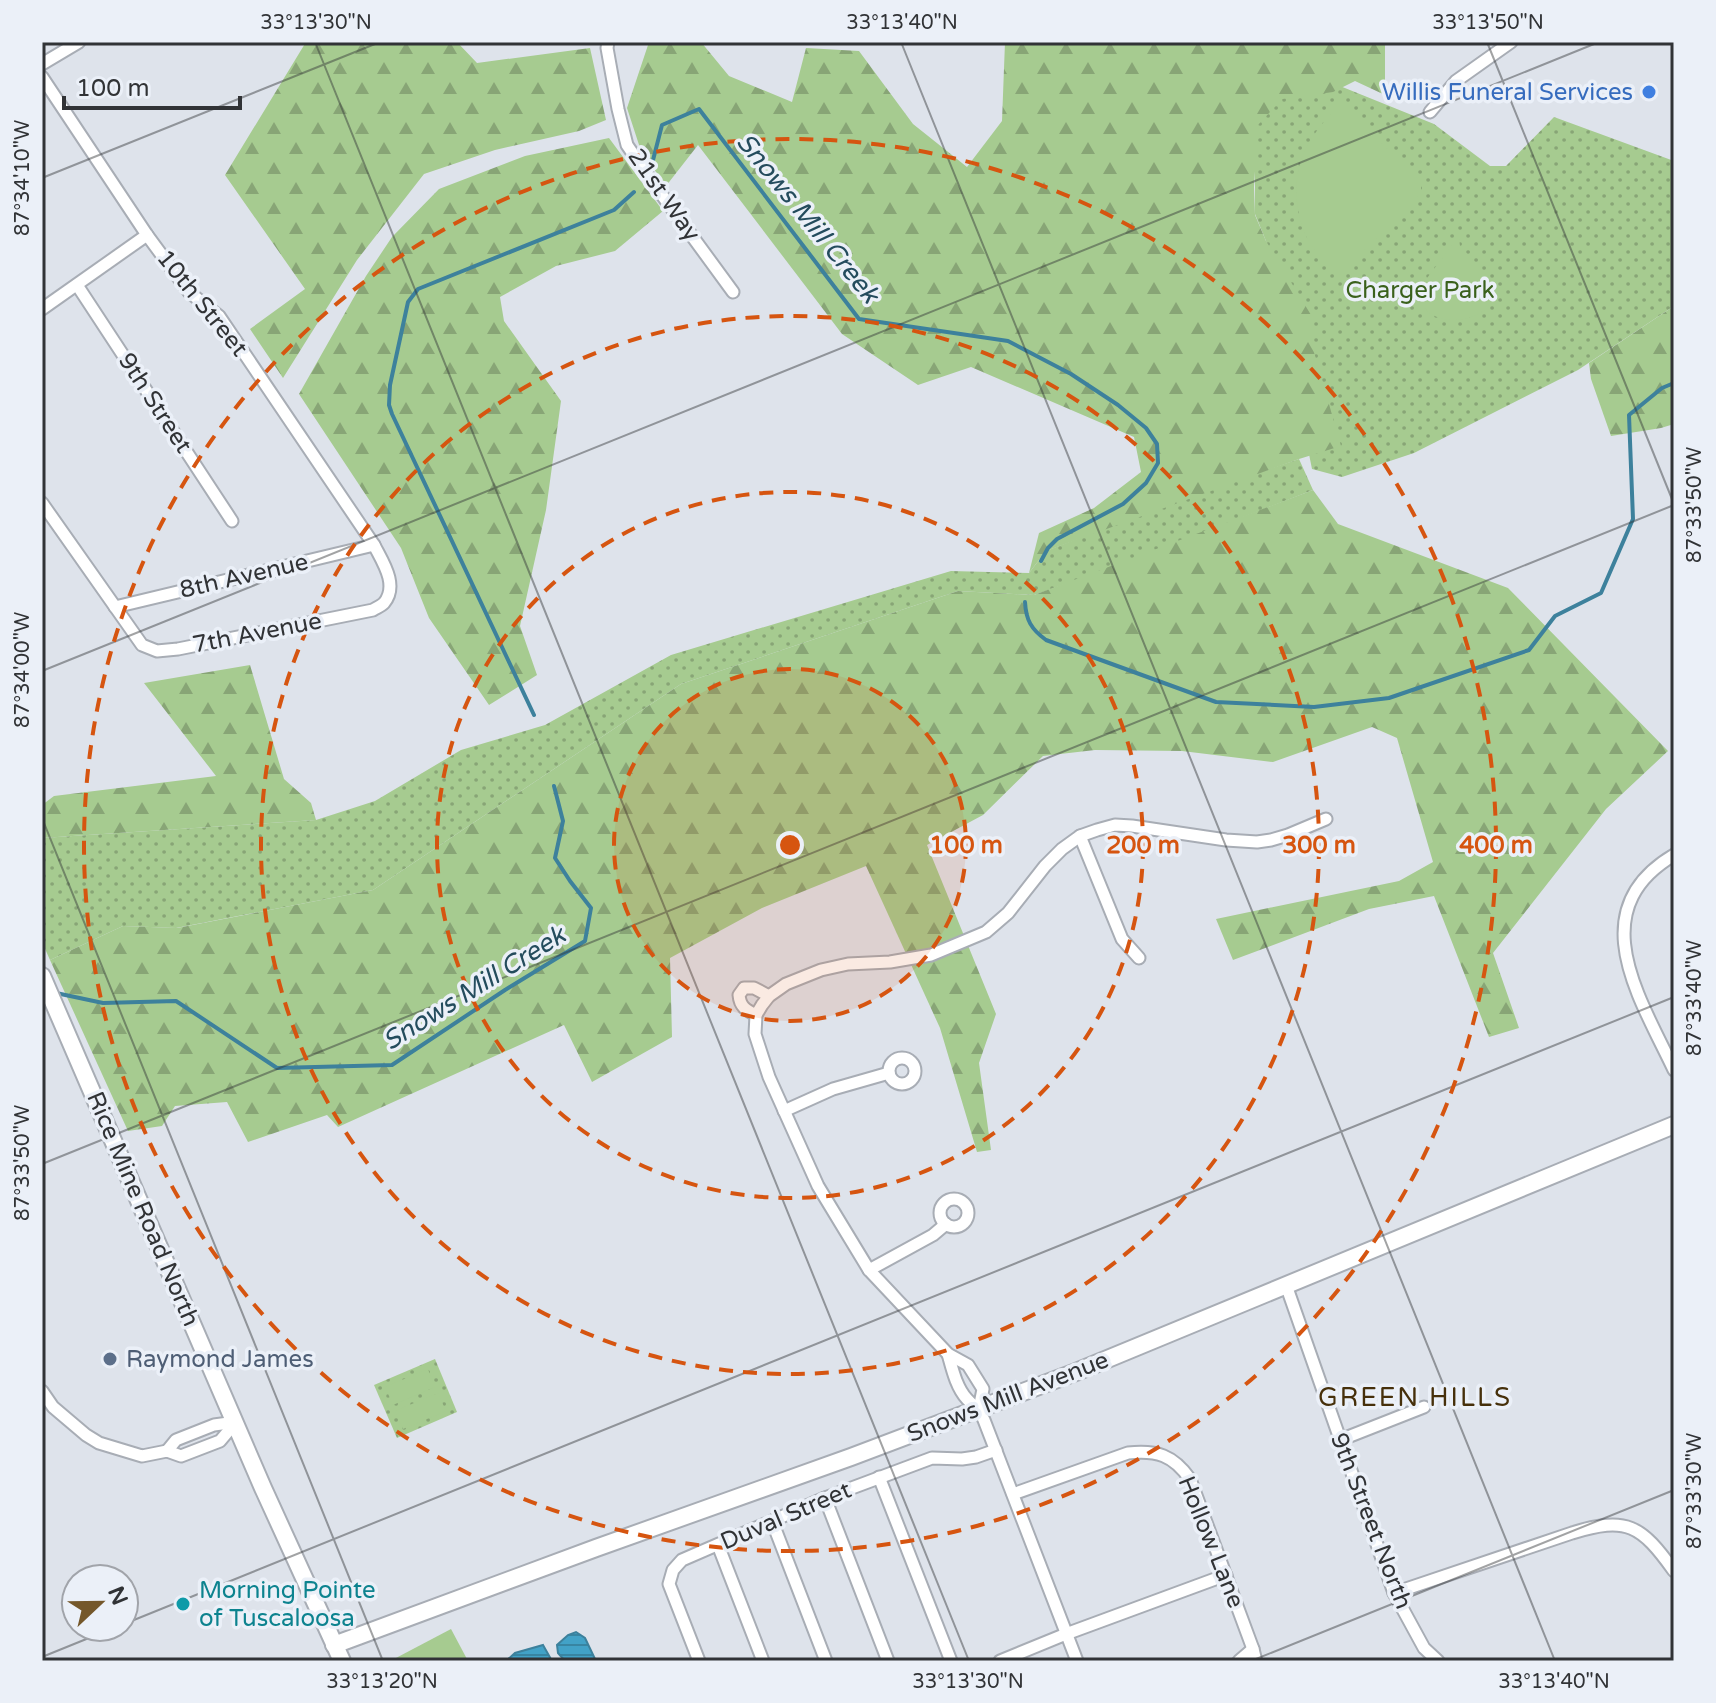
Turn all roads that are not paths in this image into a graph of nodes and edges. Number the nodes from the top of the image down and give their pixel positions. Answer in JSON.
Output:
{"nodes":[{"id":1,"x":79,"y":42,"type":"edge"},
{"id":2,"x":608,"y":42,"type":"edge"},
{"id":3,"x":1511,"y":42,"type":"edge"},
{"id":4,"x":42,"y":64,"type":"edge"},
{"id":5,"x":42,"y":77,"type":"edge"},
{"id":6,"x":1430,"y":112,"type":"dead end"},
{"id":7,"x":147,"y":235,"type":"junction"},
{"id":8,"x":77,"y":285,"type":"junction"},
{"id":9,"x":733,"y":292,"type":"dead end"},
{"id":10,"x":42,"y":309,"type":"edge"},
{"id":11,"x":42,"y":503,"type":"edge"},
{"id":12,"x":232,"y":521,"type":"dead end"},
{"id":13,"x":374,"y":545,"type":"junction"},
{"id":14,"x":115,"y":607,"type":"junction"},
{"id":15,"x":373,"y":610,"type":"joint"},
{"id":16,"x":1326,"y":819,"type":"dead end"},
{"id":17,"x":1080,"y":836,"type":"junction"},
{"id":18,"x":1674,"y":855,"type":"edge"},
{"id":19,"x":1139,"y":958,"type":"dead end"},
{"id":20,"x":42,"y":976,"type":"edge"},
{"id":21,"x":769,"y":996,"type":"junction"},
{"id":22,"x":756,"y":1015,"type":"junction"},
{"id":23,"x":1674,"y":1070,"type":"edge"},
{"id":24,"x":889,"y":1073,"type":"dead end"},
{"id":25,"x":784,"y":1111,"type":"junction"},
{"id":26,"x":1674,"y":1125,"type":"edge"},
{"id":27,"x":946,"y":1224,"type":"dead end"},
{"id":28,"x":869,"y":1270,"type":"junction"},
{"id":29,"x":1286,"y":1285,"type":"junction"},
{"id":30,"x":948,"y":1354,"type":"junction"},
{"id":31,"x":42,"y":1391,"type":"edge"},
{"id":32,"x":1424,"y":1407,"type":"dead end"},
{"id":33,"x":979,"y":1409,"type":"junction"},
{"id":34,"x":236,"y":1422,"type":"junction"},
{"id":35,"x":1340,"y":1440,"type":"junction"},
{"id":36,"x":996,"y":1450,"type":"junction"},
{"id":37,"x":879,"y":1477,"type":"junction"},
{"id":38,"x":1013,"y":1494,"type":"junction"},
{"id":39,"x":825,"y":1498,"type":"junction"},
{"id":40,"x":772,"y":1521,"type":"junction"},
{"id":41,"x":718,"y":1545,"type":"junction"},
{"id":42,"x":1674,"y":1571,"type":"edge"},
{"id":43,"x":1226,"y":1575,"type":"junction"},
{"id":44,"x":1394,"y":1593,"type":"junction"},
{"id":45,"x":1066,"y":1634,"type":"junction"},
{"id":46,"x":334,"y":1645,"type":"junction"},
{"id":47,"x":1255,"y":1655,"type":"edge"},
{"id":48,"x":342,"y":1661,"type":"edge"},
{"id":49,"x":699,"y":1661,"type":"edge"},
{"id":50,"x":763,"y":1661,"type":"edge"},
{"id":51,"x":826,"y":1661,"type":"edge"},
{"id":52,"x":888,"y":1661,"type":"edge"},
{"id":53,"x":951,"y":1661,"type":"edge"},
{"id":54,"x":1000,"y":1661,"type":"edge"},
{"id":55,"x":1077,"y":1661,"type":"edge"},
{"id":56,"x":1239,"y":1661,"type":"edge"},
{"id":57,"x":1438,"y":1661,"type":"edge"}],
"edges":[{"from":1,"to":4,"type":"street"},
{"from":2,"to":9,"type":"street","name":"21st Way"},
{"from":3,"to":6,"type":"street"},
{"from":5,"to":7,"type":"street","name":"10th Street"},
{"from":7,"to":8,"type":"street"},
{"from":7,"to":13,"type":"street","name":"10th Street"},
{"from":8,"to":10,"type":"street"},
{"from":8,"to":12,"type":"street","name":"9th Street"},
{"from":11,"to":14,"type":"street"},
{"from":13,"to":14,"type":"street","name":"8th Avenue"},
{"from":13,"to":15,"type":"street","name":"10th Street"},
{"from":14,"to":15,"type":"street","name":"7th Avenue"},
{"from":16,"to":17,"type":"street"},
{"from":17,"to":19,"type":"street"},
{"from":17,"to":21,"type":"street"},
{"from":18,"to":23,"type":"street"},
{"from":20,"to":34,"type":"main road","name":"Rice Mine Road North"},
{"from":21,"to":22,"type":"street"},
{"from":21,"to":22,"type":"street"},
{"from":22,"to":25,"type":"street"},
{"from":24,"to":25,"type":"street"},
{"from":25,"to":28,"type":"street"},
{"from":26,"to":29,"type":"main road","name":"Snows Mill Avenue"},
{"from":27,"to":28,"type":"street"},
{"from":28,"to":30,"type":"street"},
{"from":29,"to":33,"type":"main road","name":"Snows Mill Avenue"},
{"from":29,"to":35,"type":"street","name":"9th Street North"},
{"from":30,"to":33,"type":"street"},
{"from":30,"to":33,"type":"street"},
{"from":31,"to":34,"type":"street"},
{"from":32,"to":35,"type":"street"},
{"from":33,"to":36,"type":"street"},
{"from":33,"to":46,"type":"main road","name":"Snows Mill Avenue"},
{"from":34,"to":46,"type":"main road","name":"Rice Mine Road North"},
{"from":35,"to":44,"type":"street","name":"9th Street North"},
{"from":36,"to":37,"type":"street","name":"Duval Street"},
{"from":36,"to":38,"type":"street"},
{"from":37,"to":39,"type":"street","name":"Duval Street"},
{"from":37,"to":53,"type":"street"},
{"from":38,"to":43,"type":"street","name":"Hollow Lane"},
{"from":38,"to":45,"type":"street"},
{"from":39,"to":40,"type":"street","name":"Duval Street"},
{"from":39,"to":52,"type":"street"},
{"from":40,"to":41,"type":"street","name":"Duval Street"},
{"from":40,"to":51,"type":"street"},
{"from":41,"to":49,"type":"street","name":"Duval Street"},
{"from":41,"to":50,"type":"street"},
{"from":42,"to":44,"type":"street"},
{"from":43,"to":45,"type":"street"},
{"from":43,"to":47,"type":"street","name":"Hollow Lane"},
{"from":44,"to":57,"type":"street","name":"9th Street North"},
{"from":45,"to":54,"type":"street"},
{"from":45,"to":55,"type":"street"},
{"from":46,"to":48,"type":"main road","name":"Rice Mine Road North"},
{"from":47,"to":56,"type":"street","name":"Hollow Lane"}]}
